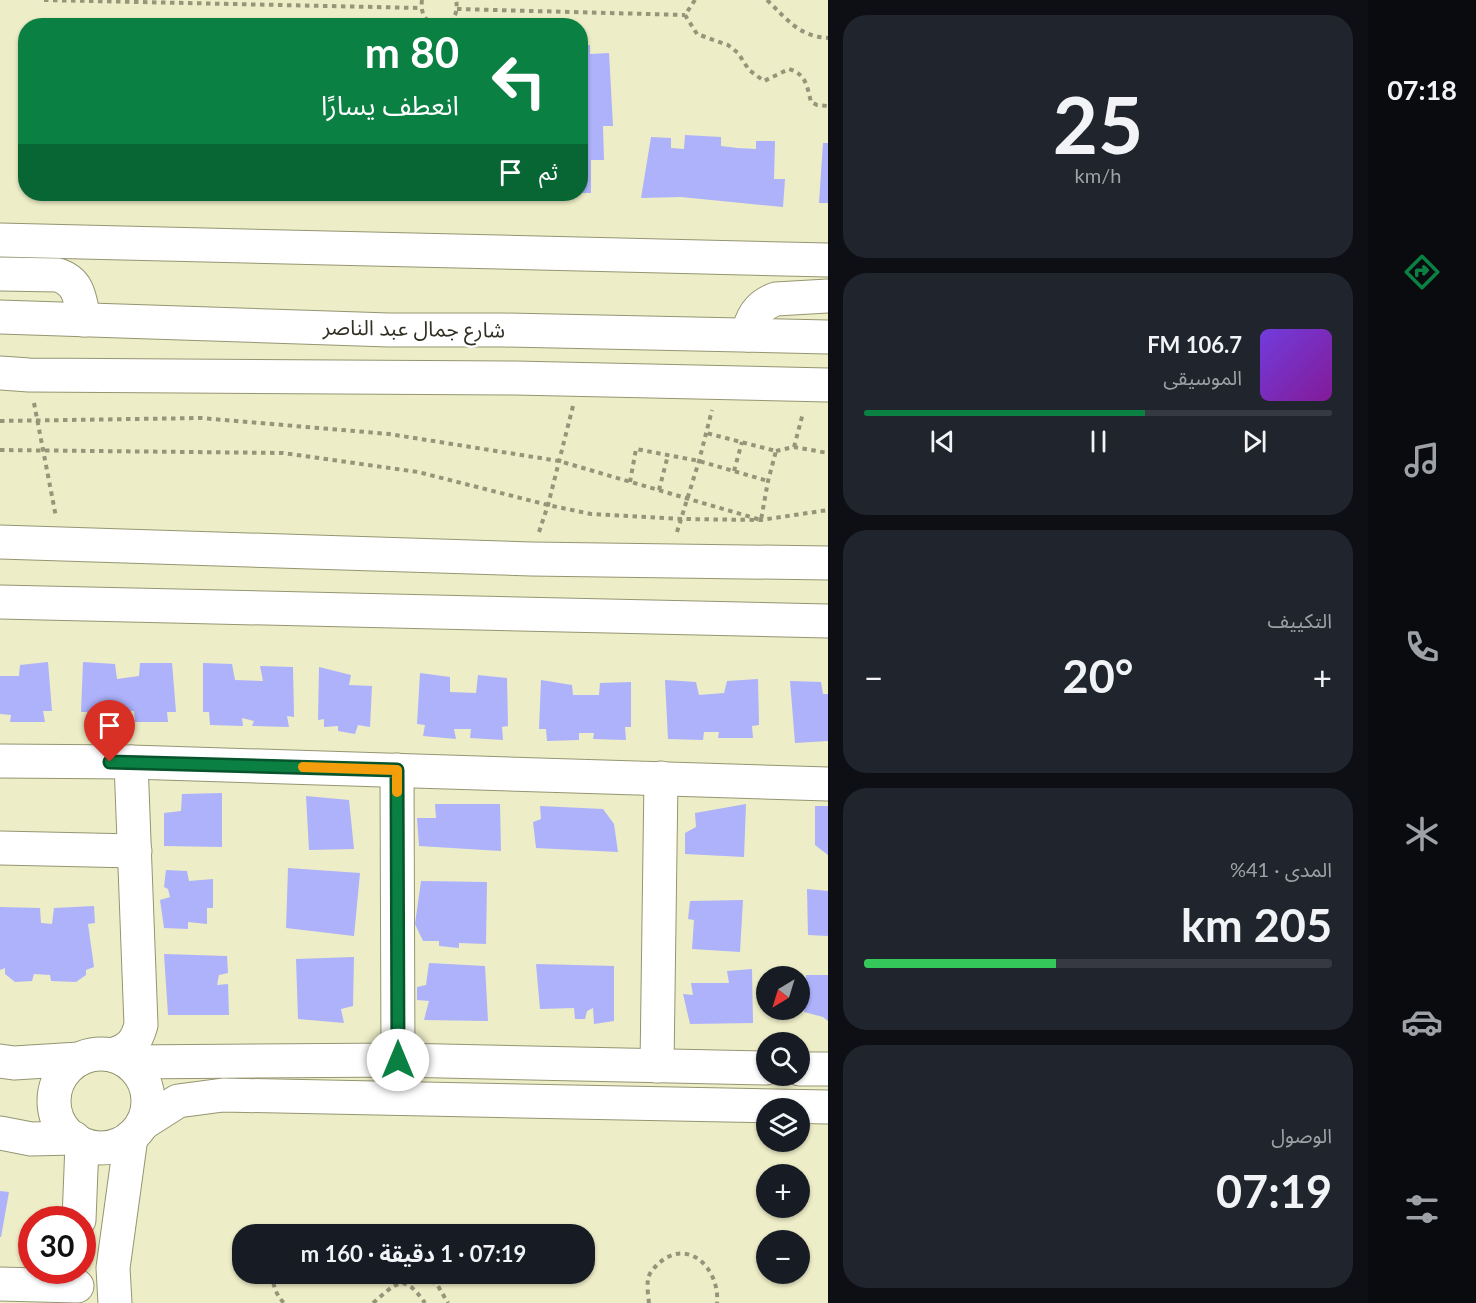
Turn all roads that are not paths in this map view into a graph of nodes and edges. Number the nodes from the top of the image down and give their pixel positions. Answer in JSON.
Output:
{"nodes":[{"id":1,"x":0,"y":240,"type":"edge"},
{"id":2,"x":828,"y":260,"type":"edge"},
{"id":3,"x":0,"y":274,"type":"edge"},
{"id":4,"x":828,"y":296,"type":"edge"},
{"id":5,"x":0,"y":317,"type":"edge"},
{"id":6,"x":84,"y":320,"type":"junction"},
{"id":7,"x":389,"y":330,"type":"junction"},
{"id":8,"x":503,"y":330,"type":"junction"},
{"id":9,"x":748,"y":335,"type":"junction"},
{"id":10,"x":828,"y":337,"type":"edge"},
{"id":11,"x":14,"y":374,"type":"edge"},
{"id":12,"x":391,"y":377,"type":"junction"},
{"id":13,"x":514,"y":378,"type":"junction"},
{"id":14,"x":819,"y":385,"type":"edge"},
{"id":15,"x":0,"y":542,"type":"edge"},
{"id":16,"x":828,"y":563,"type":"edge"},
{"id":17,"x":0,"y":602,"type":"edge"},
{"id":18,"x":828,"y":621,"type":"edge"},
{"id":19,"x":0,"y":761,"type":"edge"},
{"id":20,"x":131,"y":762,"type":"junction"},
{"id":21,"x":397,"y":770,"type":"junction"},
{"id":22,"x":661,"y":778,"type":"junction"},
{"id":23,"x":828,"y":784,"type":"edge"},
{"id":24,"x":0,"y":848,"type":"edge"},
{"id":25,"x":135,"y":851,"type":"junction"},
{"id":26,"x":120,"y":1058,"type":"junction"},
{"id":27,"x":79,"y":1059,"type":"junction"},
{"id":28,"x":398,"y":1060,"type":"junction"},
{"id":29,"x":0,"y":1061,"type":"edge"},
{"id":30,"x":657,"y":1066,"type":"junction"},
{"id":31,"x":756,"y":1068,"type":"edge"},
{"id":32,"x":810,"y":1068,"type":"edge"},
{"id":33,"x":828,"y":1069,"type":"edge"},
{"id":34,"x":828,"y":1107,"type":"edge"},
{"id":35,"x":137,"y":1130,"type":"junction"},
{"id":36,"x":0,"y":1133,"type":"edge"},
{"id":37,"x":78,"y":1141,"type":"junction"},
{"id":38,"x":79,"y":1206,"type":"edge"},
{"id":39,"x":0,"y":1284,"type":"edge"},
{"id":40,"x":78,"y":1286,"type":"edge"},
{"id":41,"x":115,"y":1303,"type":"edge"}],
"edges":[{"from":1,"to":2,"type":"street"},
{"from":3,"to":6,"type":"street"},
{"from":4,"to":9,"type":"street"},
{"from":5,"to":6,"type":"street","name":"شارع جمال عبد الناصر"},
{"from":6,"to":7,"type":"street","name":"شارع جمال عبد الناصر"},
{"from":7,"to":8,"type":"street","name":"شارع جمال عبد الناصر"},
{"from":7,"to":12,"type":"street"},
{"from":8,"to":9,"type":"street","name":"شارع جمال عبد الناصر"},
{"from":8,"to":13,"type":"street"},
{"from":9,"to":10,"type":"street","name":"شارع جمال عبد الناصر"},
{"from":11,"to":12,"type":"street"},
{"from":12,"to":13,"type":"street"},
{"from":13,"to":14,"type":"street"},
{"from":15,"to":16,"type":"street"},
{"from":17,"to":18,"type":"street"},
{"from":19,"to":20,"type":"street"},
{"from":20,"to":21,"type":"street"},
{"from":20,"to":25,"type":"street"},
{"from":21,"to":22,"type":"street"},
{"from":21,"to":28,"type":"street"},
{"from":22,"to":23,"type":"street"},
{"from":22,"to":30,"type":"street"},
{"from":24,"to":25,"type":"street"},
{"from":25,"to":26,"type":"street"},
{"from":26,"to":27,"type":"street"},
{"from":26,"to":28,"type":"street"},
{"from":26,"to":35,"type":"street"},
{"from":27,"to":29,"type":"street"},
{"from":27,"to":37,"type":"street"},
{"from":28,"to":30,"type":"street"},
{"from":30,"to":31,"type":"street"},
{"from":32,"to":33,"type":"street"},
{"from":34,"to":35,"type":"street"},
{"from":35,"to":37,"type":"street"},
{"from":35,"to":41,"type":"street"},
{"from":36,"to":37,"type":"street"},
{"from":37,"to":38,"type":"street"},
{"from":39,"to":40,"type":"street"}]}
